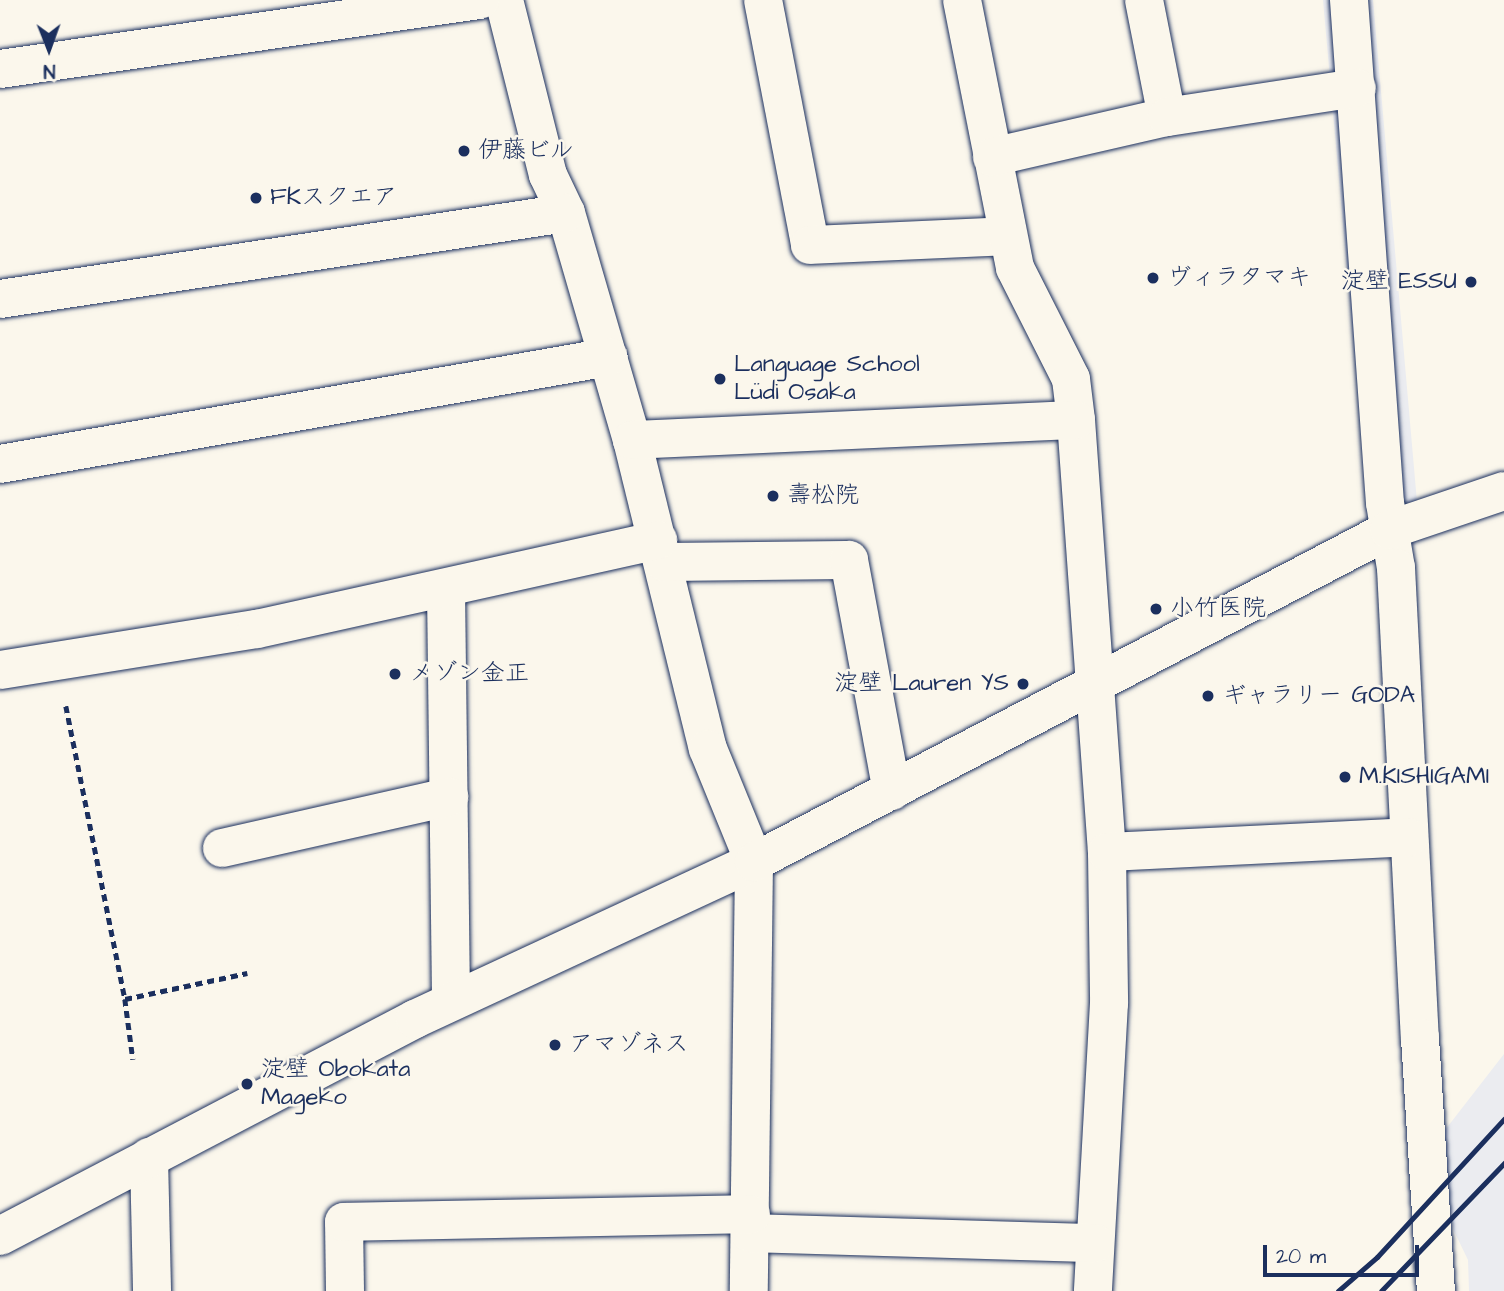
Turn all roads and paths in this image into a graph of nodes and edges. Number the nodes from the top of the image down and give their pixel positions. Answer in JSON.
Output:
{"nodes":[{"id":1,"x":480,"y":0,"type":"edge"},
{"id":2,"x":504,"y":0,"type":"edge"},
{"id":3,"x":763,"y":0,"type":"edge"},
{"id":4,"x":962,"y":0,"type":"edge"},
{"id":5,"x":1144,"y":0,"type":"edge"},
{"id":6,"x":1349,"y":0,"type":"edge"},
{"id":7,"x":0,"y":69,"type":"edge"},
{"id":8,"x":1357,"y":88,"type":"junction"},
{"id":9,"x":1167,"y":117,"type":"junction"},
{"id":10,"x":992,"y":157,"type":"junction"},
{"id":11,"x":566,"y":213,"type":"junction"},
{"id":12,"x":1008,"y":236,"type":"junction"},
{"id":13,"x":0,"y":299,"type":"edge"},
{"id":14,"x":609,"y":357,"type":"junction"},
{"id":15,"x":1076,"y":420,"type":"junction"},
{"id":16,"x":632,"y":440,"type":"junction"},
{"id":17,"x":0,"y":464,"type":"edge"},
{"id":18,"x":1504,"y":491,"type":"edge"},
{"id":19,"x":1389,"y":530,"type":"junction"},
{"id":20,"x":661,"y":551,"type":"junction"},
{"id":21,"x":446,"y":589,"type":"junction"},
{"id":22,"x":57,"y":661,"type":"junction"},
{"id":23,"x":0,"y":670,"type":"edge"},
{"id":24,"x":1097,"y":681,"type":"junction"},
{"id":25,"x":892,"y":791,"type":"junction"},
{"id":26,"x":449,"y":797,"type":"junction"},
{"id":27,"x":1409,"y":837,"type":"junction"},
{"id":28,"x":222,"y":848,"type":"dead end"},
{"id":29,"x":1107,"y":852,"type":"junction"},
{"id":30,"x":754,"y":862,"type":"junction"},
{"id":31,"x":247,"y":973,"type":"dead end"},
{"id":32,"x":125,"y":999,"type":"junction"},
{"id":33,"x":451,"y":1001,"type":"junction"},
{"id":34,"x":133,"y":1059,"type":"dead end"},
{"id":35,"x":149,"y":1157,"type":"junction"},
{"id":36,"x":750,"y":1224,"type":"junction"},
{"id":37,"x":0,"y":1236,"type":"edge"},
{"id":38,"x":1095,"y":1243,"type":"junction"},
{"id":39,"x":152,"y":1291,"type":"edge"},
{"id":40,"x":345,"y":1291,"type":"edge"},
{"id":41,"x":749,"y":1291,"type":"edge"},
{"id":42,"x":1093,"y":1291,"type":"edge"},
{"id":43,"x":1436,"y":1291,"type":"edge"}],
"edges":[{"from":1,"to":7,"type":"street"},
{"from":2,"to":11,"type":"street"},
{"from":3,"to":12,"type":"street"},
{"from":4,"to":10,"type":"street"},
{"from":5,"to":9,"type":"street"},
{"from":6,"to":8,"type":"street"},
{"from":8,"to":9,"type":"street"},
{"from":8,"to":19,"type":"street"},
{"from":9,"to":10,"type":"street"},
{"from":10,"to":12,"type":"street"},
{"from":11,"to":13,"type":"street"},
{"from":11,"to":14,"type":"street"},
{"from":12,"to":15,"type":"street"},
{"from":14,"to":16,"type":"street"},
{"from":14,"to":17,"type":"street"},
{"from":15,"to":16,"type":"street"},
{"from":15,"to":24,"type":"street"},
{"from":16,"to":20,"type":"street"},
{"from":18,"to":19,"type":"street"},
{"from":19,"to":24,"type":"street"},
{"from":19,"to":27,"type":"street"},
{"from":20,"to":21,"type":"street"},
{"from":20,"to":25,"type":"street"},
{"from":20,"to":30,"type":"street"},
{"from":21,"to":22,"type":"street"},
{"from":21,"to":26,"type":"street"},
{"from":22,"to":23,"type":"street"},
{"from":22,"to":32,"type":"path"},
{"from":24,"to":25,"type":"street"},
{"from":24,"to":29,"type":"street"},
{"from":25,"to":30,"type":"street"},
{"from":26,"to":28,"type":"street"},
{"from":26,"to":33,"type":"street"},
{"from":27,"to":29,"type":"street"},
{"from":27,"to":43,"type":"street"},
{"from":29,"to":38,"type":"street"},
{"from":30,"to":33,"type":"street"},
{"from":30,"to":36,"type":"street"},
{"from":31,"to":32,"type":"path"},
{"from":32,"to":34,"type":"path"},
{"from":33,"to":35,"type":"street"},
{"from":35,"to":37,"type":"street"},
{"from":35,"to":39,"type":"street"},
{"from":36,"to":38,"type":"street"},
{"from":36,"to":40,"type":"street"},
{"from":36,"to":41,"type":"street"},
{"from":38,"to":42,"type":"street"}]}
